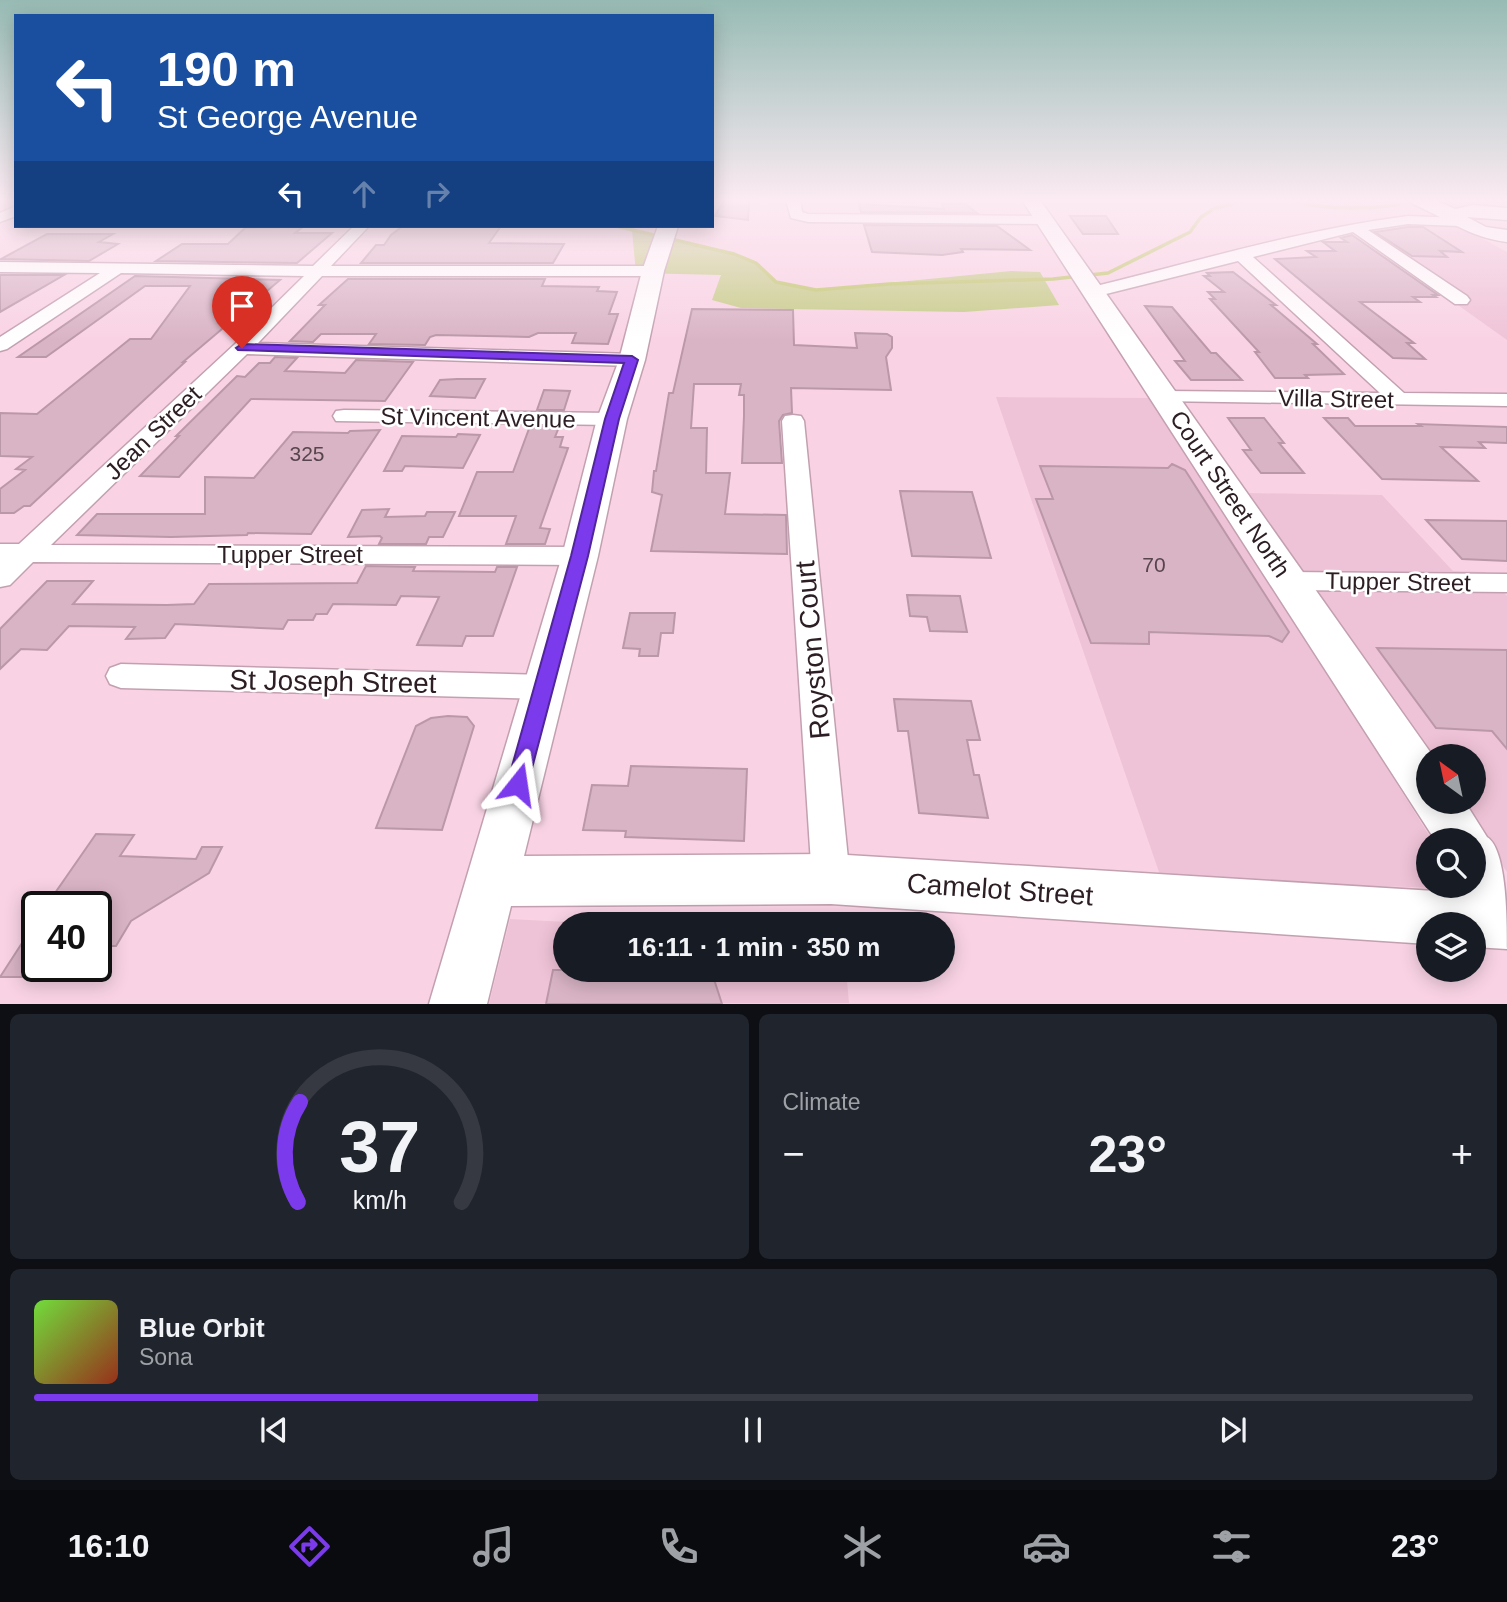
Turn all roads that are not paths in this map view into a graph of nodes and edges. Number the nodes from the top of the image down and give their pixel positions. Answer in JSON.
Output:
{"nodes":[{"id":1,"x":340,"y":247,"type":"edge"},
{"id":2,"x":661,"y":247,"type":"edge"},
{"id":3,"x":1064,"y":247,"type":"edge"},
{"id":4,"x":1270,"y":247,"type":"edge"},
{"id":5,"x":1384,"y":247,"type":"edge"},
{"id":6,"x":1240,"y":254,"type":"junction"},
{"id":7,"x":656,"y":261,"type":"junction"},
{"id":8,"x":0,"y":267,"type":"edge"},
{"id":9,"x":117,"y":269,"type":"junction"},
{"id":10,"x":314,"y":271,"type":"junction"},
{"id":11,"x":1090,"y":287,"type":"junction"},
{"id":12,"x":1461,"y":300,"type":"dead end"},
{"id":13,"x":0,"y":345,"type":"edge"},
{"id":14,"x":242,"y":348,"type":"junction"},
{"id":15,"x":632,"y":360,"type":"junction"},
{"id":16,"x":1165,"y":397,"type":"junction"},
{"id":17,"x":1399,"y":399,"type":"junction"},
{"id":18,"x":1507,"y":400,"type":"edge"},
{"id":19,"x":344,"y":416,"type":"dead end"},
{"id":20,"x":612,"y":419,"type":"junction"},
{"id":21,"x":793,"y":421,"type":"dead end"},
{"id":22,"x":13,"y":554,"type":"edge"},
{"id":23,"x":580,"y":556,"type":"junction"},
{"id":24,"x":0,"y":578,"type":"edge"},
{"id":25,"x":1288,"y":581,"type":"junction"},
{"id":26,"x":1507,"y":583,"type":"edge"},
{"id":27,"x":121,"y":676,"type":"dead end"},
{"id":28,"x":545,"y":687,"type":"junction"},
{"id":29,"x":1416,"y":771,"type":"edge"},
{"id":30,"x":1486,"y":874,"type":"edge"},
{"id":31,"x":831,"y":879,"type":"junction"},
{"id":32,"x":492,"y":881,"type":"junction"},
{"id":33,"x":1507,"y":906,"type":"edge"},
{"id":34,"x":1507,"y":922,"type":"edge"},
{"id":35,"x":458,"y":1003,"type":"edge"}],
"edges":[{"from":1,"to":10,"type":"street","name":"Jean Street"},
{"from":2,"to":7,"type":"street"},
{"from":3,"to":11,"type":"street","name":"Court Street North"},
{"from":4,"to":6,"type":"street"},
{"from":5,"to":12,"type":"street"},
{"from":6,"to":11,"type":"street"},
{"from":6,"to":17,"type":"street"},
{"from":7,"to":10,"type":"street"},
{"from":7,"to":15,"type":"street"},
{"from":8,"to":9,"type":"street"},
{"from":9,"to":10,"type":"street"},
{"from":9,"to":13,"type":"street"},
{"from":10,"to":14,"type":"street","name":"Jean Street"},
{"from":11,"to":16,"type":"street","name":"Court Street North"},
{"from":14,"to":15,"type":"street"},
{"from":14,"to":22,"type":"street","name":"Jean Street"},
{"from":15,"to":20,"type":"street"},
{"from":16,"to":17,"type":"street","name":"Villa Street"},
{"from":16,"to":25,"type":"street","name":"Court Street North"},
{"from":17,"to":18,"type":"street","name":"Villa Street"},
{"from":19,"to":20,"type":"street","name":"St Vincent Avenue"},
{"from":20,"to":23,"type":"street"},
{"from":21,"to":31,"type":"street","name":"Royston Court"},
{"from":22,"to":23,"type":"street","name":"Tupper Street"},
{"from":22,"to":24,"type":"street","name":"Jean Street"},
{"from":23,"to":28,"type":"street"},
{"from":25,"to":26,"type":"street","name":"Tupper Street"},
{"from":25,"to":29,"type":"street","name":"Court Street North"},
{"from":27,"to":28,"type":"street","name":"St Joseph Street"},
{"from":28,"to":32,"type":"street"},
{"from":30,"to":33,"type":"street"},
{"from":31,"to":32,"type":"street","name":"Camelot Street"},
{"from":31,"to":34,"type":"street","name":"Camelot Street"},
{"from":32,"to":35,"type":"street"}]}
